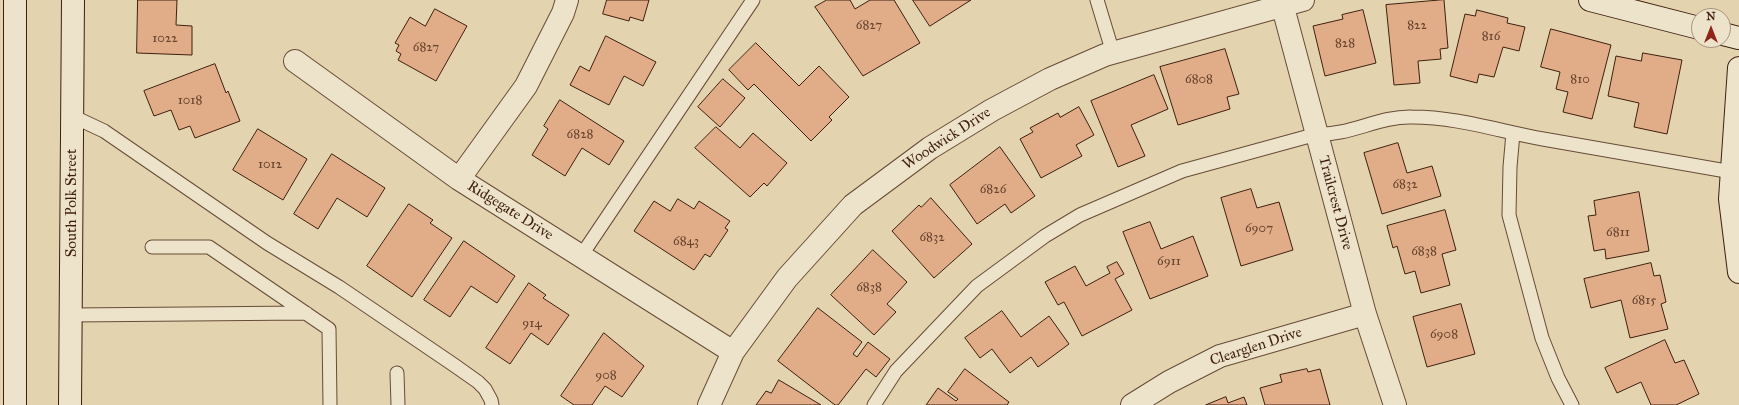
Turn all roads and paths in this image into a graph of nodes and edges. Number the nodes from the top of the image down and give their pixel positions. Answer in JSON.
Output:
{"nodes":[{"id":1,"x":15,"y":0,"type":"edge"},
{"id":2,"x":73,"y":0,"type":"edge"},
{"id":3,"x":567,"y":0,"type":"edge"},
{"id":4,"x":753,"y":0,"type":"edge"},
{"id":5,"x":1097,"y":0,"type":"edge"},
{"id":6,"x":1303,"y":0,"type":"edge"},
{"id":7,"x":1590,"y":0,"type":"edge"},
{"id":8,"x":1281,"y":2,"type":"edge"},
{"id":9,"x":1691,"y":26,"type":"edge"},
{"id":10,"x":1113,"y":53,"type":"junction"},
{"id":11,"x":295,"y":61,"type":"dead end"},
{"id":12,"x":1739,"y":68,"type":"edge"},
{"id":13,"x":72,"y":116,"type":"junction"},
{"id":14,"x":1513,"y":133,"type":"junction"},
{"id":15,"x":1317,"y":134,"type":"junction"},
{"id":16,"x":1732,"y":172,"type":"junction"},
{"id":17,"x":459,"y":179,"type":"junction"},
{"id":18,"x":152,"y":247,"type":"dead end"},
{"id":19,"x":581,"y":256,"type":"junction"},
{"id":20,"x":1739,"y":272,"type":"edge"},
{"id":21,"x":306,"y":313,"type":"junction"},
{"id":22,"x":1365,"y":314,"type":"junction"},
{"id":23,"x":71,"y":315,"type":"junction"},
{"id":24,"x":733,"y":352,"type":"junction"},
{"id":25,"x":397,"y":373,"type":"dead end"},
{"id":26,"x":15,"y":405,"type":"edge"},
{"id":27,"x":70,"y":405,"type":"edge"},
{"id":28,"x":330,"y":405,"type":"edge"},
{"id":29,"x":398,"y":405,"type":"edge"},
{"id":30,"x":492,"y":405,"type":"edge"},
{"id":31,"x":709,"y":405,"type":"edge"},
{"id":32,"x":874,"y":405,"type":"edge"},
{"id":33,"x":1132,"y":405,"type":"edge"},
{"id":34,"x":1395,"y":405,"type":"edge"},
{"id":35,"x":1572,"y":405,"type":"edge"}],
"edges":[{"from":1,"to":26,"type":"street"},
{"from":2,"to":13,"type":"street","name":"South Polk Street"},
{"from":3,"to":17,"type":"street"},
{"from":4,"to":19,"type":"lane"},
{"from":5,"to":10,"type":"lane"},
{"from":6,"to":8,"type":"street","name":"Woodwick Drive"},
{"from":7,"to":9,"type":"street"},
{"from":8,"to":10,"type":"street","name":"Woodwick Drive"},
{"from":8,"to":15,"type":"street","name":"Trailcrest Drive"},
{"from":10,"to":24,"type":"street","name":"Woodwick Drive"},
{"from":11,"to":17,"type":"street","name":"Ridgegate Drive"},
{"from":12,"to":16,"type":"street"},
{"from":13,"to":23,"type":"street","name":"South Polk Street"},
{"from":13,"to":30,"type":"lane"},
{"from":14,"to":15,"type":"lane"},
{"from":14,"to":16,"type":"lane"},
{"from":14,"to":35,"type":"lane"},
{"from":15,"to":22,"type":"street","name":"Trailcrest Drive"},
{"from":15,"to":32,"type":"lane"},
{"from":16,"to":20,"type":"street"},
{"from":17,"to":19,"type":"street","name":"Ridgegate Drive"},
{"from":18,"to":21,"type":"lane"},
{"from":19,"to":24,"type":"street","name":"Ridgegate Drive"},
{"from":21,"to":23,"type":"lane"},
{"from":21,"to":28,"type":"lane"},
{"from":22,"to":33,"type":"street","name":"Clearglen Drive"},
{"from":22,"to":34,"type":"street","name":"Trailcrest Drive"},
{"from":23,"to":27,"type":"street","name":"South Polk Street"},
{"from":24,"to":31,"type":"street","name":"Woodwick Drive"},
{"from":25,"to":29,"type":"lane"}]}
